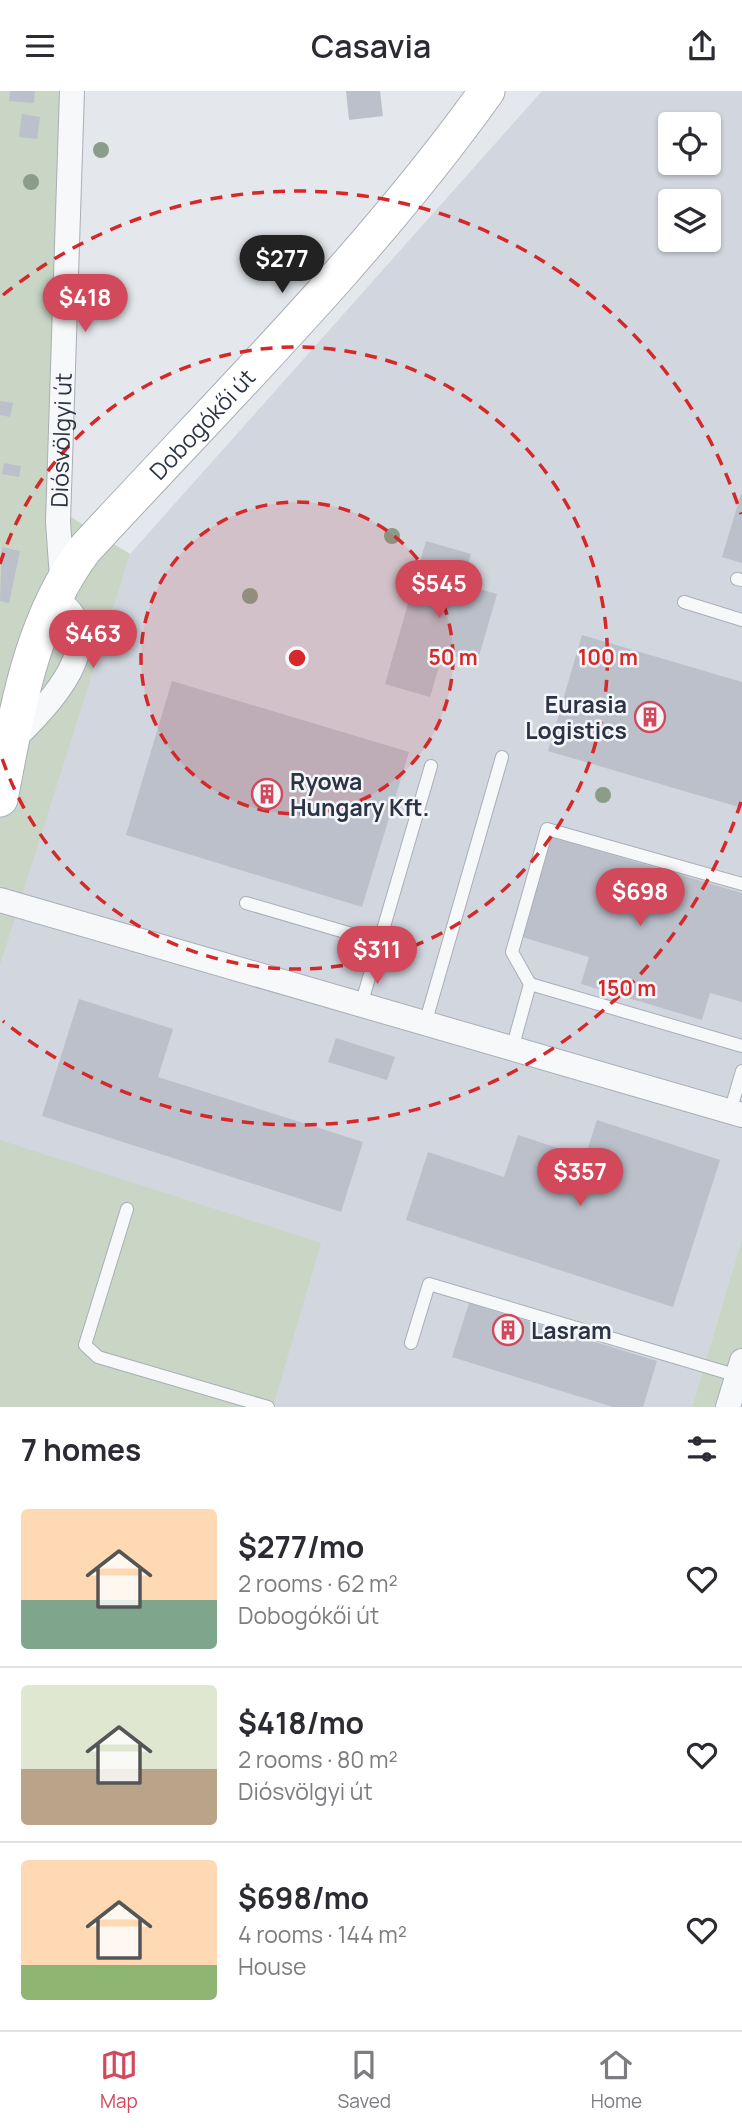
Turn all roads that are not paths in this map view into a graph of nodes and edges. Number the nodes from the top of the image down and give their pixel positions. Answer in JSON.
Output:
{"nodes":[{"id":1,"x":72,"y":91,"type":"edge"},
{"id":2,"x":488,"y":91,"type":"edge"},
{"id":3,"x":57,"y":587,"type":"junction"},
{"id":4,"x":684,"y":602,"type":"dead end"},
{"id":5,"x":742,"y":619,"type":"edge"},
{"id":6,"x":502,"y":757,"type":"dead end"},
{"id":7,"x":431,"y":766,"type":"dead end"},
{"id":8,"x":0,"y":799,"type":"edge"},
{"id":9,"x":742,"y":884,"type":"edge"},
{"id":10,"x":0,"y":900,"type":"edge"},
{"id":11,"x":246,"y":903,"type":"dead end"},
{"id":12,"x":379,"y":942,"type":"junction"},
{"id":13,"x":530,"y":984,"type":"junction"},
{"id":14,"x":361,"y":1005,"type":"junction"},
{"id":15,"x":425,"y":1024,"type":"junction"},
{"id":16,"x":742,"y":1046,"type":"edge"},
{"id":17,"x":512,"y":1049,"type":"junction"},
{"id":18,"x":742,"y":1071,"type":"edge"},
{"id":19,"x":736,"y":1114,"type":"edge"},
{"id":20,"x":127,"y":1209,"type":"dead end"},
{"id":21,"x":411,"y":1343,"type":"dead end"},
{"id":22,"x":740,"y":1369,"type":"edge"},
{"id":23,"x":268,"y":1407,"type":"edge"},
{"id":24,"x":729,"y":1407,"type":"edge"}],
"edges":[{"from":1,"to":3,"type":"street","name":"Diósvölgyi út"},
{"from":2,"to":3,"type":"main road","name":"Dobogókői út"},
{"from":3,"to":8,"type":"main road","name":"Dobogókői út"},
{"from":4,"to":5,"type":"lane"},
{"from":6,"to":15,"type":"lane"},
{"from":7,"to":12,"type":"lane"},
{"from":9,"to":13,"type":"lane"},
{"from":10,"to":14,"type":"street"},
{"from":11,"to":12,"type":"lane"},
{"from":12,"to":14,"type":"lane"},
{"from":13,"to":16,"type":"lane"},
{"from":13,"to":17,"type":"lane"},
{"from":14,"to":15,"type":"street"},
{"from":15,"to":17,"type":"street"},
{"from":17,"to":19,"type":"street"},
{"from":18,"to":19,"type":"lane"},
{"from":20,"to":23,"type":"lane"},
{"from":21,"to":22,"type":"lane"},
{"from":22,"to":24,"type":"street"}]}
